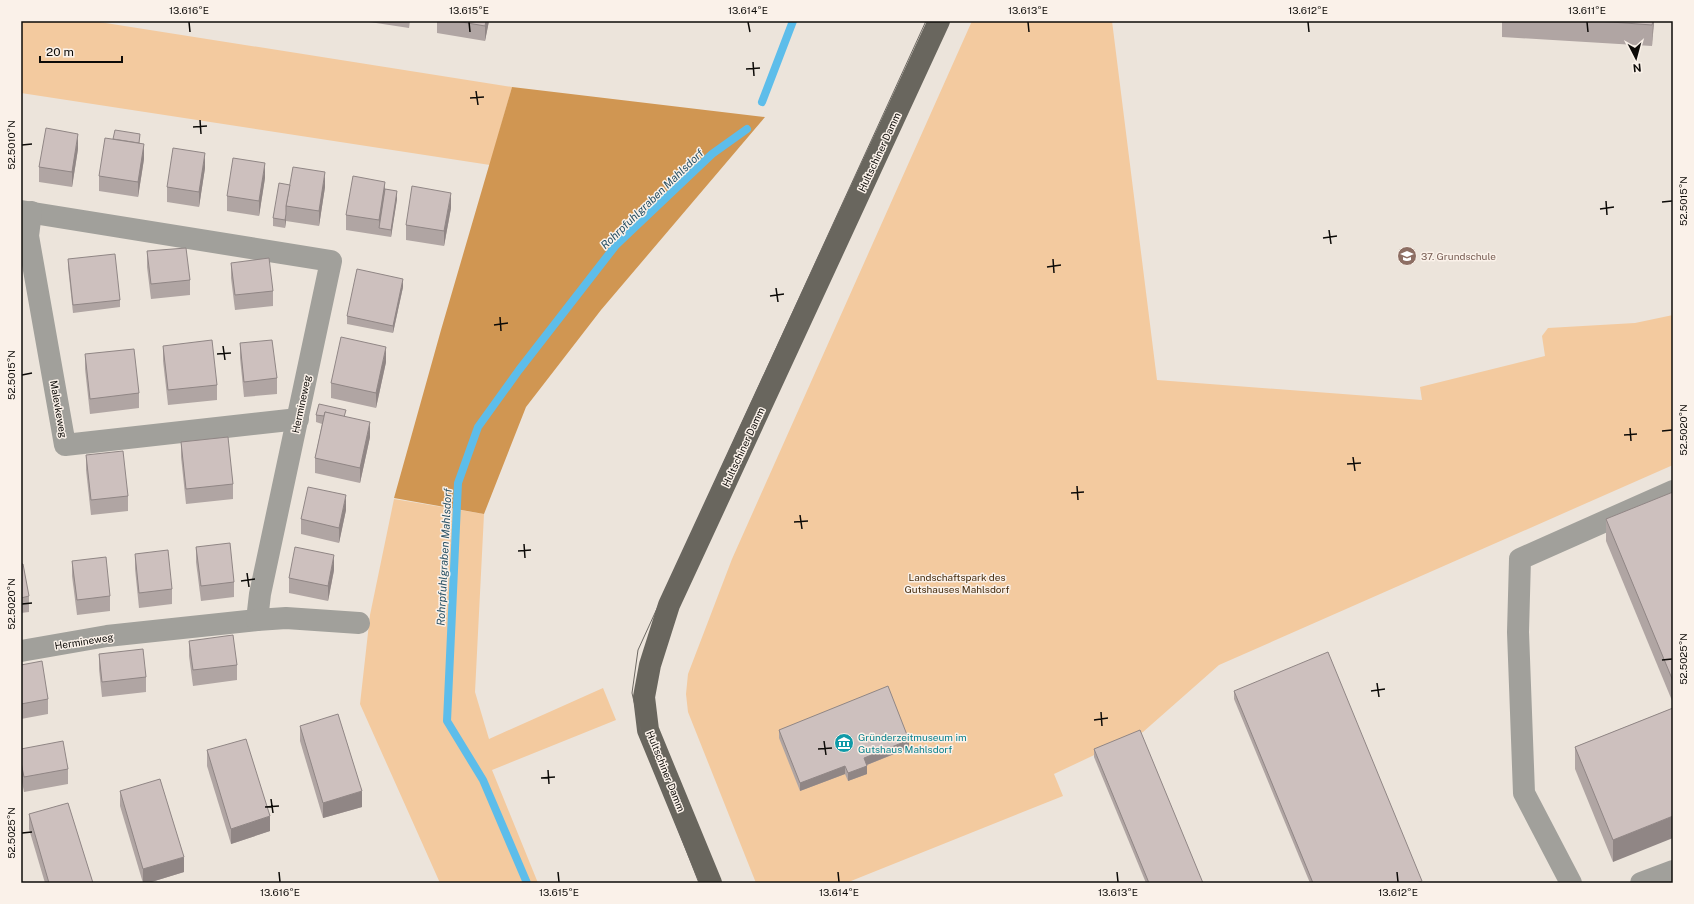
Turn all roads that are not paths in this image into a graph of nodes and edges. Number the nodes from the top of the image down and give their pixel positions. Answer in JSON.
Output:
{"nodes":[{"id":1,"x":939,"y":21,"type":"edge"},
{"id":2,"x":26,"y":212,"type":"edge"},
{"id":3,"x":298,"y":419,"type":"junction"},
{"id":4,"x":1673,"y":491,"type":"edge"},
{"id":5,"x":257,"y":620,"type":"junction"},
{"id":6,"x":359,"y":623,"type":"dead end"},
{"id":7,"x":21,"y":651,"type":"edge"},
{"id":8,"x":1673,"y":871,"type":"edge"},
{"id":9,"x":711,"y":883,"type":"edge"},
{"id":10,"x":1571,"y":883,"type":"edge"},
{"id":11,"x":1641,"y":883,"type":"edge"}],
"edges":[{"from":1,"to":9,"type":"main road","name":"Hultschiner Damm"},
{"from":2,"to":3,"type":"lane","name":"Hermineweg"},
{"from":2,"to":3,"type":"lane","name":"Malevkeweg"},
{"from":3,"to":5,"type":"lane","name":"Hermineweg"},
{"from":4,"to":10,"type":"lane"},
{"from":5,"to":6,"type":"lane"},
{"from":5,"to":7,"type":"lane","name":"Hermineweg"},
{"from":8,"to":11,"type":"lane"}]}
